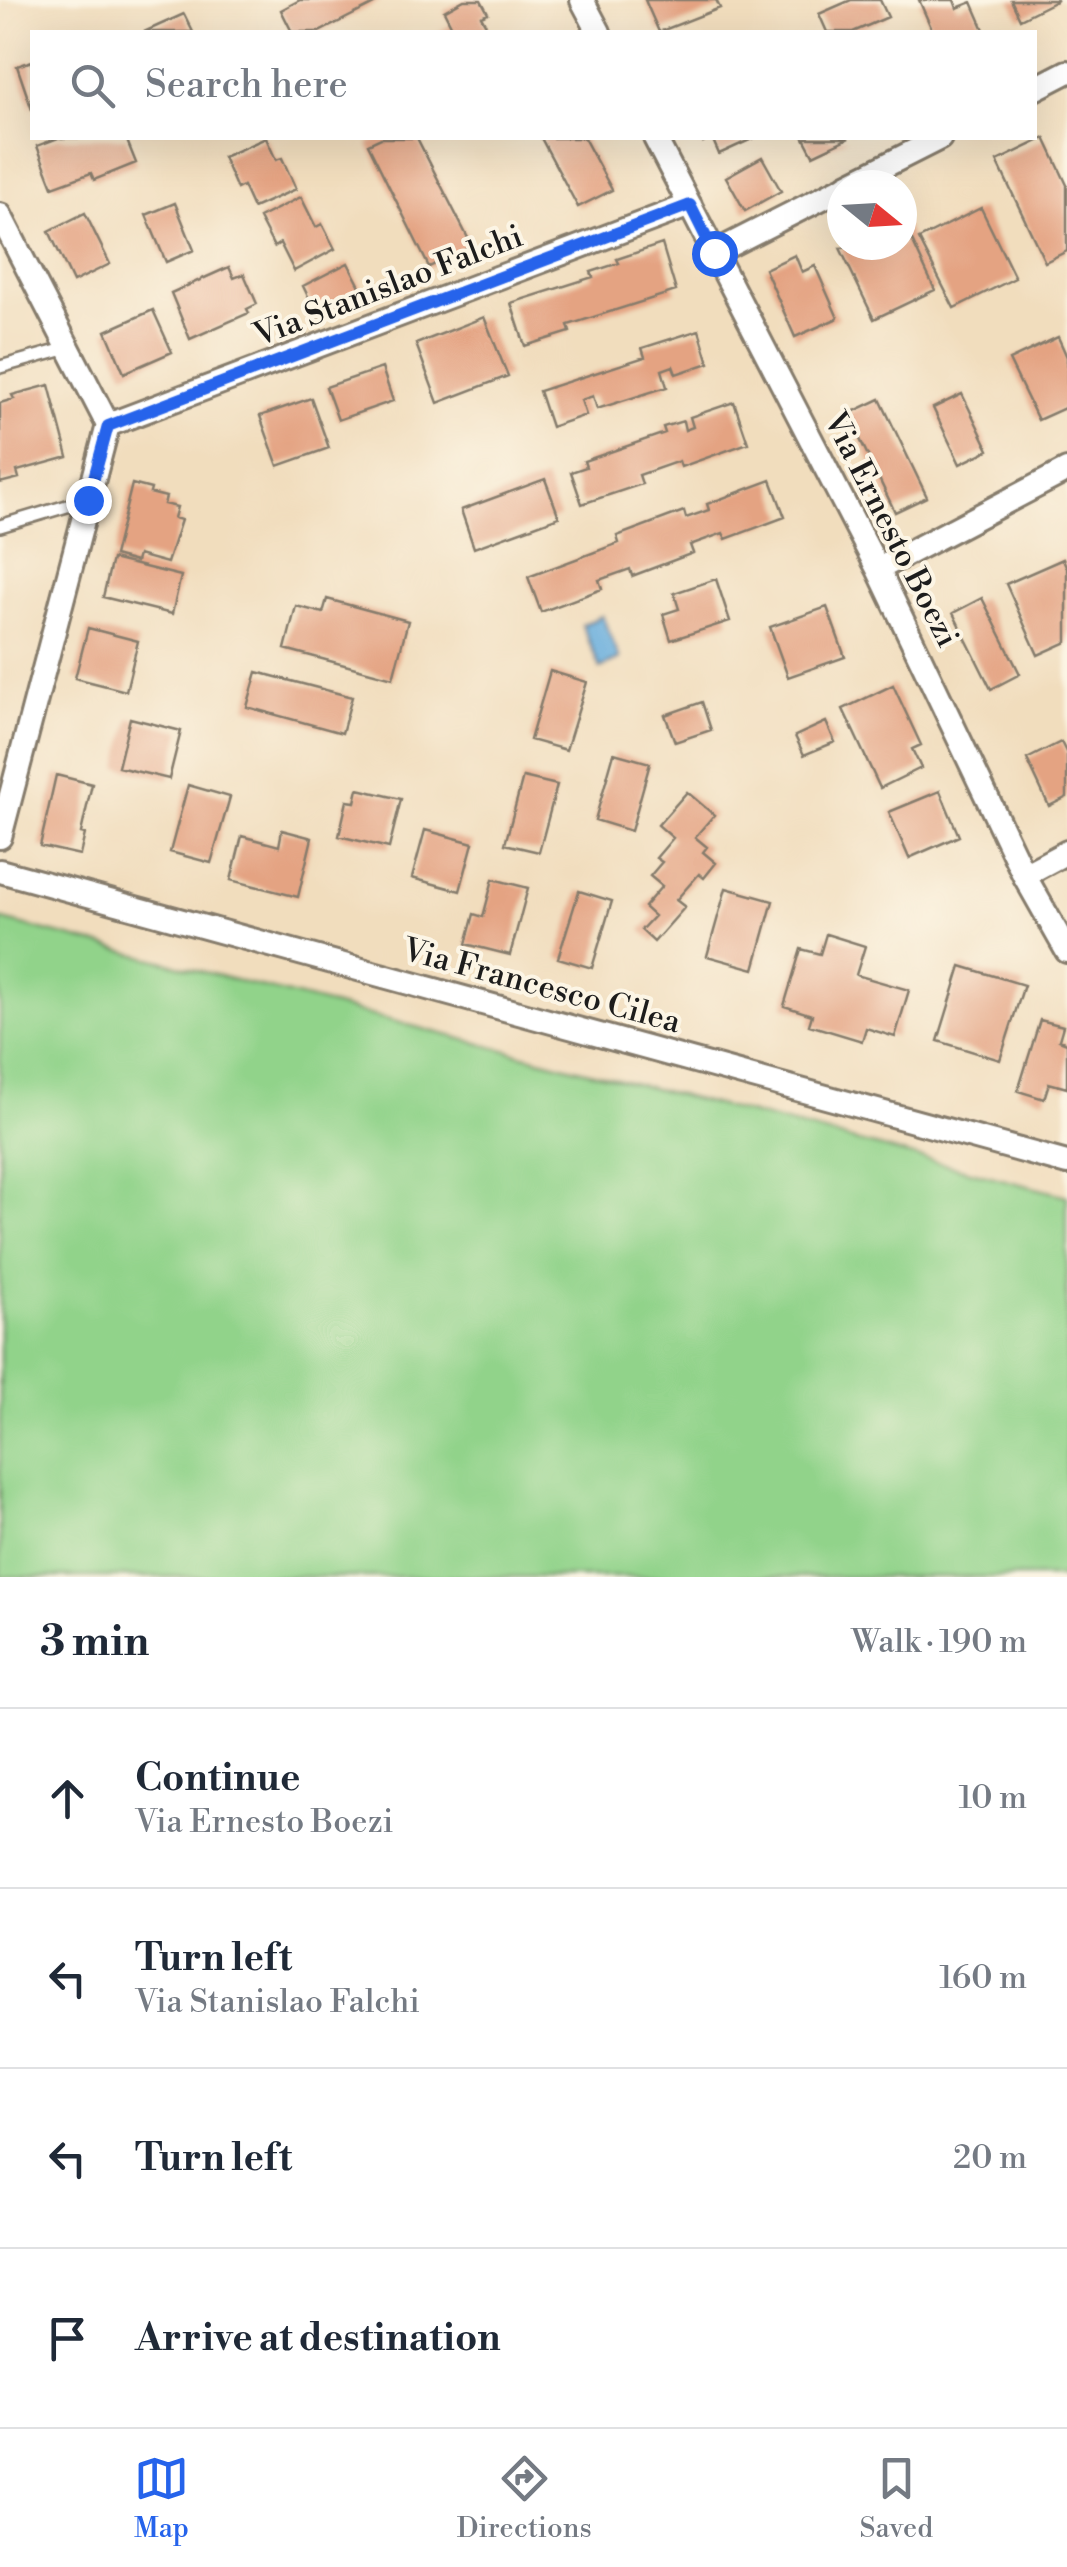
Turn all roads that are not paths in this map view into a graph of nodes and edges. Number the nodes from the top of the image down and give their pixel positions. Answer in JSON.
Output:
{"nodes":[{"id":1,"x":582,"y":0,"type":"edge"},
{"id":2,"x":598,"y":30,"type":"edge"},
{"id":3,"x":1067,"y":72,"type":"edge"},
{"id":4,"x":1037,"y":87,"type":"edge"},
{"id":5,"x":655,"y":140,"type":"edge"},
{"id":6,"x":936,"y":140,"type":"edge"},
{"id":7,"x":877,"y":170,"type":"edge"},
{"id":8,"x":827,"y":195,"type":"edge"},
{"id":9,"x":690,"y":205,"type":"junction"},
{"id":10,"x":0,"y":215,"type":"edge"},
{"id":11,"x":714,"y":253,"type":"junction"},
{"id":12,"x":68,"y":348,"type":"junction"},
{"id":13,"x":0,"y":368,"type":"edge"},
{"id":14,"x":108,"y":426,"type":"junction"},
{"id":15,"x":1067,"y":470,"type":"edge"},
{"id":16,"x":88,"y":500,"type":"junction"},
{"id":17,"x":0,"y":526,"type":"edge"},
{"id":18,"x":878,"y":568,"type":"junction"},
{"id":19,"x":0,"y":837,"type":"edge"},
{"id":20,"x":1067,"y":852,"type":"edge"},
{"id":21,"x":0,"y":871,"type":"edge"},
{"id":22,"x":1024,"y":875,"type":"junction"},
{"id":23,"x":1067,"y":951,"type":"edge"},
{"id":24,"x":1067,"y":1163,"type":"edge"}],
"edges":[{"from":1,"to":2,"type":"street"},
{"from":3,"to":4,"type":"street"},
{"from":5,"to":9,"type":"street","name":"Via Ernesto Boezi"},
{"from":6,"to":7,"type":"street"},
{"from":8,"to":11,"type":"street"},
{"from":9,"to":11,"type":"street","name":"Via Ernesto Boezi"},
{"from":9,"to":14,"type":"street","name":"Via Stanislao Falchi"},
{"from":10,"to":12,"type":"street"},
{"from":11,"to":18,"type":"street","name":"Via Ernesto Boezi"},
{"from":12,"to":13,"type":"lane"},
{"from":12,"to":14,"type":"street"},
{"from":14,"to":16,"type":"street"},
{"from":15,"to":18,"type":"street"},
{"from":16,"to":17,"type":"lane"},
{"from":16,"to":19,"type":"street"},
{"from":18,"to":22,"type":"street","name":"Via Ernesto Boezi"},
{"from":20,"to":22,"type":"street"},
{"from":21,"to":24,"type":"street","name":"Via Francesco Cilea"},
{"from":22,"to":23,"type":"street","name":"Via Ernesto Boezi"}]}
